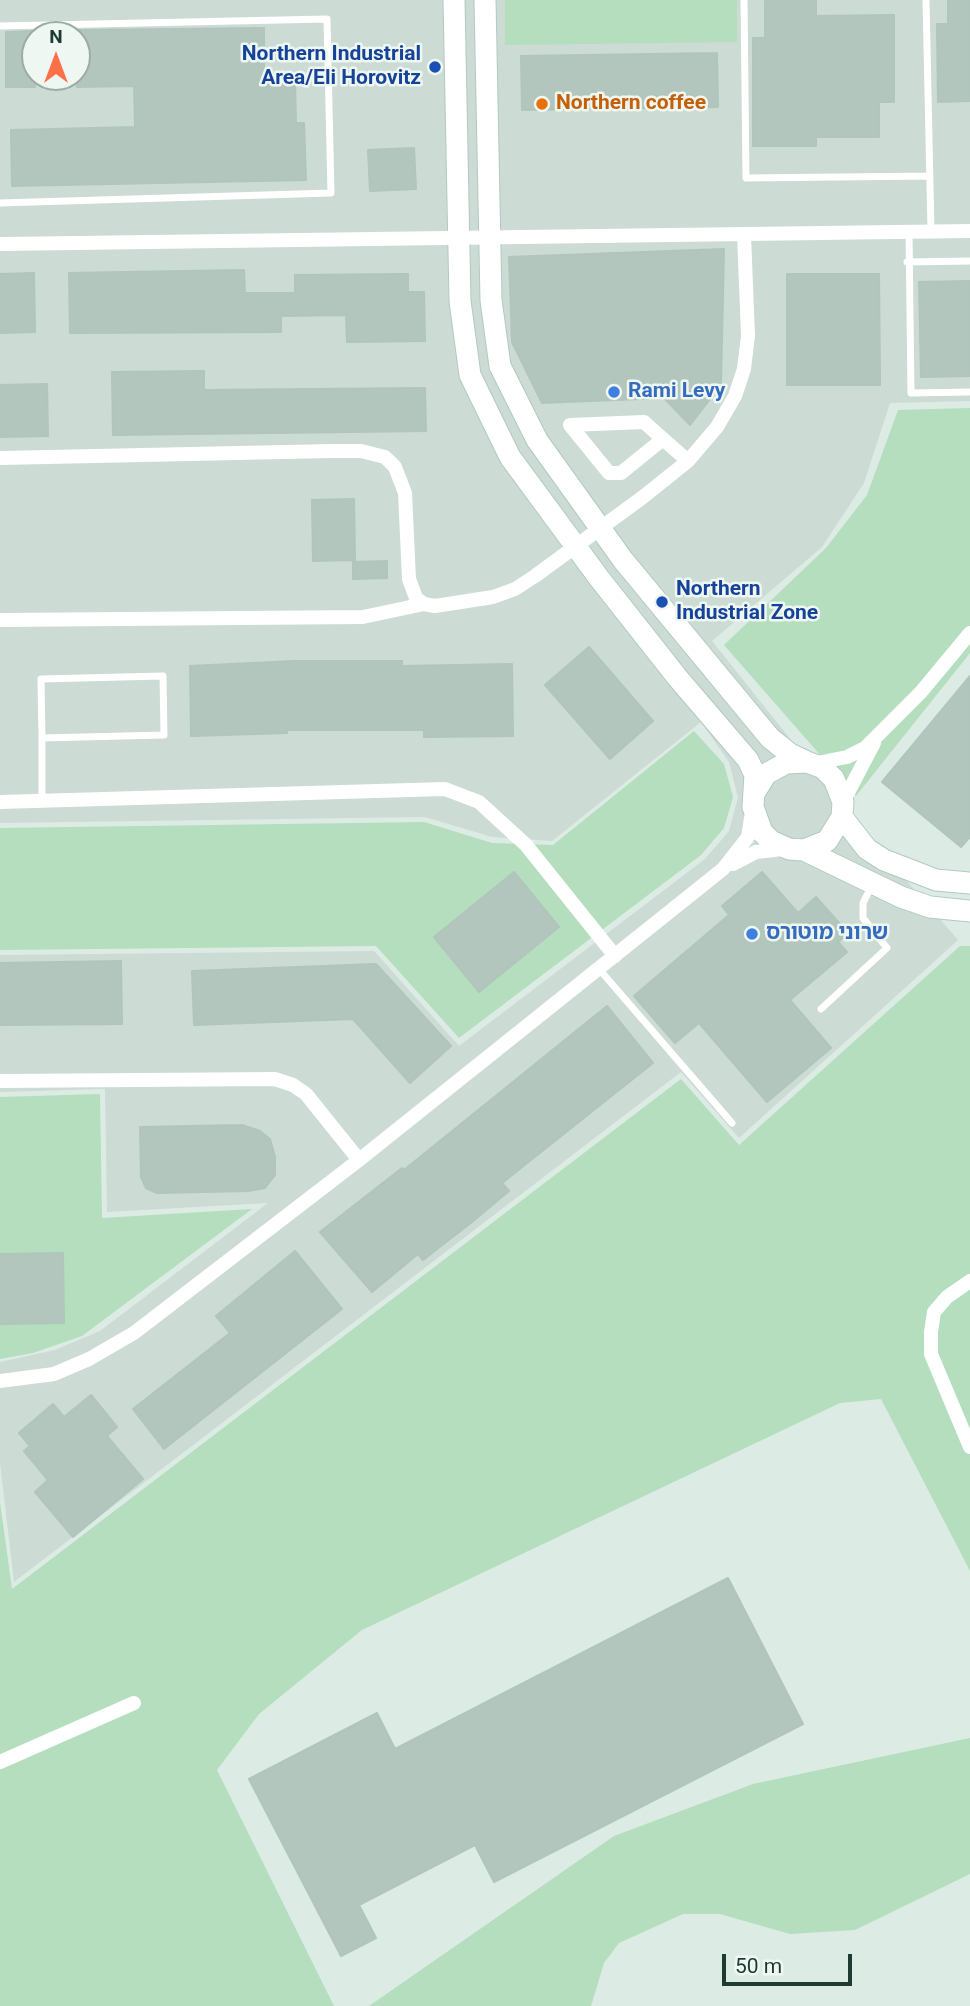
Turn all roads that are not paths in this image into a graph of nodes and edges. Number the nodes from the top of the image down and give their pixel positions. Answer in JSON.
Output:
{"nodes":[{"id":1,"x":454,"y":0,"type":"edge"},
{"id":2,"x":485,"y":0,"type":"edge"},
{"id":3,"x":744,"y":0,"type":"edge"},
{"id":4,"x":926,"y":0,"type":"edge"},
{"id":5,"x":0,"y":26,"type":"edge"},
{"id":6,"x":930,"y":176,"type":"junction"},
{"id":7,"x":0,"y":203,"type":"edge"},
{"id":8,"x":970,"y":231,"type":"edge"},
{"id":9,"x":909,"y":232,"type":"junction"},
{"id":10,"x":931,"y":232,"type":"junction"},
{"id":11,"x":744,"y":234,"type":"junction"},
{"id":12,"x":490,"y":237,"type":"junction"},
{"id":13,"x":458,"y":238,"type":"junction"},
{"id":14,"x":0,"y":244,"type":"edge"},
{"id":15,"x":970,"y":261,"type":"edge"},
{"id":16,"x":907,"y":262,"type":"junction"},
{"id":17,"x":970,"y":392,"type":"edge"},
{"id":18,"x":663,"y":439,"type":"junction"},
{"id":19,"x":0,"y":458,"type":"edge"},
{"id":20,"x":688,"y":461,"type":"junction"},
{"id":21,"x":600,"y":528,"type":"junction"},
{"id":22,"x":576,"y":547,"type":"junction"},
{"id":23,"x":424,"y":604,"type":"junction"},
{"id":24,"x":0,"y":620,"type":"edge"},
{"id":25,"x":970,"y":633,"type":"edge"},
{"id":26,"x":879,"y":736,"type":"junction"},
{"id":27,"x":42,"y":737,"type":"junction"},
{"id":28,"x":810,"y":763,"type":"junction"},
{"id":29,"x":754,"y":799,"type":"junction"},
{"id":30,"x":43,"y":801,"type":"junction"},
{"id":31,"x":0,"y":802,"type":"edge"},
{"id":32,"x":843,"y":810,"type":"junction"},
{"id":33,"x":797,"y":850,"type":"junction"},
{"id":34,"x":723,"y":870,"type":"junction"},
{"id":35,"x":970,"y":883,"type":"edge"},
{"id":36,"x":872,"y":885,"type":"junction"},
{"id":37,"x":970,"y":911,"type":"edge"},
{"id":38,"x":615,"y":956,"type":"junction"},
{"id":39,"x":598,"y":969,"type":"junction"},
{"id":40,"x":821,"y":1009,"type":"dead end"},
{"id":41,"x":0,"y":1081,"type":"edge"},
{"id":42,"x":732,"y":1123,"type":"dead end"},
{"id":43,"x":359,"y":1160,"type":"junction"},
{"id":44,"x":970,"y":1281,"type":"edge"},
{"id":45,"x":0,"y":1381,"type":"edge"},
{"id":46,"x":970,"y":1447,"type":"edge"},
{"id":47,"x":134,"y":1703,"type":"dead end"},
{"id":48,"x":0,"y":1762,"type":"edge"}],
"edges":[{"from":1,"to":13,"type":"street"},
{"from":2,"to":12,"type":"street"},
{"from":3,"to":6,"type":"lane"},
{"from":4,"to":6,"type":"lane"},
{"from":5,"to":7,"type":"lane"},
{"from":6,"to":10,"type":"lane"},
{"from":8,"to":10,"type":"street"},
{"from":9,"to":10,"type":"street"},
{"from":9,"to":11,"type":"street"},
{"from":9,"to":16,"type":"lane"},
{"from":11,"to":12,"type":"street"},
{"from":11,"to":20,"type":"street"},
{"from":12,"to":13,"type":"street"},
{"from":12,"to":21,"type":"street"},
{"from":13,"to":14,"type":"street"},
{"from":13,"to":22,"type":"street"},
{"from":15,"to":16,"type":"lane"},
{"from":16,"to":17,"type":"lane"},
{"from":18,"to":18,"type":"street"},
{"from":18,"to":20,"type":"street"},
{"from":19,"to":23,"type":"street"},
{"from":20,"to":21,"type":"street"},
{"from":21,"to":22,"type":"street"},
{"from":21,"to":28,"type":"street"},
{"from":22,"to":23,"type":"street"},
{"from":22,"to":29,"type":"street"},
{"from":23,"to":24,"type":"street"},
{"from":25,"to":26,"type":"street"},
{"from":26,"to":28,"type":"street"},
{"from":26,"to":32,"type":"street"},
{"from":27,"to":27,"type":"lane"},
{"from":27,"to":30,"type":"lane"},
{"from":28,"to":29,"type":"street"},
{"from":28,"to":32,"type":"street"},
{"from":29,"to":33,"type":"street"},
{"from":29,"to":34,"type":"street"},
{"from":30,"to":31,"type":"street"},
{"from":30,"to":38,"type":"street"},
{"from":32,"to":33,"type":"street"},
{"from":32,"to":35,"type":"street"},
{"from":33,"to":34,"type":"street"},
{"from":33,"to":36,"type":"street"},
{"from":34,"to":38,"type":"street"},
{"from":36,"to":37,"type":"street"},
{"from":36,"to":40,"type":"lane"},
{"from":38,"to":39,"type":"street"},
{"from":39,"to":42,"type":"lane"},
{"from":39,"to":43,"type":"street"},
{"from":41,"to":43,"type":"street"},
{"from":43,"to":45,"type":"street"},
{"from":44,"to":46,"type":"street"},
{"from":47,"to":48,"type":"street"}]}
